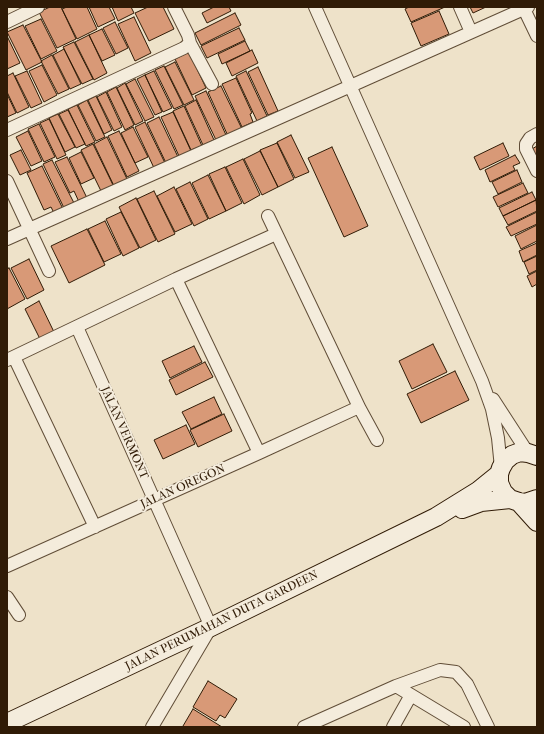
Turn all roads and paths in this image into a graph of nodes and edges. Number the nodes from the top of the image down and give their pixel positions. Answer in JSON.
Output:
{"nodes":[{"id":1,"x":38,"y":7,"type":"edge"},
{"id":2,"x":174,"y":7,"type":"edge"},
{"id":3,"x":315,"y":7,"type":"edge"},
{"id":4,"x":460,"y":7,"type":"edge"},
{"id":5,"x":526,"y":8,"type":"edge"},
{"id":6,"x":7,"y":22,"type":"edge"},
{"id":7,"x":471,"y":32,"type":"junction"},
{"id":8,"x":537,"y":36,"type":"edge"},
{"id":9,"x":190,"y":43,"type":"junction"},
{"id":10,"x":212,"y":84,"type":"dead end"},
{"id":11,"x":351,"y":86,"type":"junction"},
{"id":12,"x":7,"y":130,"type":"edge"},
{"id":13,"x":537,"y":134,"type":"edge"},
{"id":14,"x":537,"y":171,"type":"edge"},
{"id":15,"x":7,"y":181,"type":"edge"},
{"id":16,"x":268,"y":216,"type":"dead end"},
{"id":17,"x":28,"y":229,"type":"junction"},
{"id":18,"x":276,"y":234,"type":"junction"},
{"id":19,"x":7,"y":239,"type":"edge"},
{"id":20,"x":49,"y":272,"type":"dead end"},
{"id":21,"x":176,"y":279,"type":"junction"},
{"id":22,"x":77,"y":326,"type":"junction"},
{"id":23,"x":10,"y":358,"type":"edge"},
{"id":24,"x":482,"y":381,"type":"junction"},
{"id":25,"x":359,"y":406,"type":"junction"},
{"id":26,"x":377,"y":440,"type":"dead end"},
{"id":27,"x":259,"y":453,"type":"junction"},
{"id":28,"x":534,"y":454,"type":"edge"},
{"id":29,"x":500,"y":471,"type":"junction"},
{"id":30,"x":537,"y":499,"type":"edge"},
{"id":31,"x":515,"y":500,"type":"junction"},
{"id":32,"x":154,"y":501,"type":"junction"},
{"id":33,"x":436,"y":517,"type":"junction"},
{"id":34,"x":537,"y":522,"type":"edge"},
{"id":35,"x":95,"y":527,"type":"junction"},
{"id":36,"x":7,"y":566,"type":"edge"},
{"id":37,"x":7,"y":597,"type":"edge"},
{"id":38,"x":19,"y":615,"type":"dead end"},
{"id":39,"x":211,"y":627,"type":"junction"},
{"id":40,"x":396,"y":686,"type":"junction"},
{"id":41,"x":411,"y":695,"type":"junction"},
{"id":42,"x":7,"y":723,"type":"edge"},
{"id":43,"x":152,"y":727,"type":"edge"},
{"id":44,"x":304,"y":727,"type":"edge"},
{"id":45,"x":393,"y":727,"type":"edge"},
{"id":46,"x":464,"y":727,"type":"edge"},
{"id":47,"x":488,"y":727,"type":"edge"}],
"edges":[{"from":1,"to":6,"type":"street"},
{"from":2,"to":9,"type":"street"},
{"from":3,"to":11,"type":"street"},
{"from":4,"to":7,"type":"street"},
{"from":5,"to":7,"type":"street"},
{"from":5,"to":8,"type":"street"},
{"from":7,"to":11,"type":"street"},
{"from":9,"to":10,"type":"street"},
{"from":9,"to":12,"type":"street"},
{"from":11,"to":17,"type":"street"},
{"from":11,"to":24,"type":"street"},
{"from":13,"to":14,"type":"street"},
{"from":15,"to":17,"type":"street"},
{"from":16,"to":18,"type":"street"},
{"from":17,"to":19,"type":"street"},
{"from":17,"to":20,"type":"street"},
{"from":18,"to":21,"type":"street"},
{"from":18,"to":25,"type":"street"},
{"from":21,"to":22,"type":"street"},
{"from":21,"to":27,"type":"street"},
{"from":22,"to":23,"type":"street"},
{"from":22,"to":32,"type":"street","name":"JALAN VERMONT"},
{"from":23,"to":35,"type":"street"},
{"from":24,"to":28,"type":"street"},
{"from":24,"to":29,"type":"street"},
{"from":25,"to":26,"type":"street"},
{"from":25,"to":27,"type":"street","name":"JALAN OREGON"},
{"from":27,"to":32,"type":"street","name":"JALAN OREGON"},
{"from":28,"to":29,"type":"street","name":"JALAN PERUMAHAN DUTA GARDEEN"},
{"from":29,"to":31,"type":"street"},
{"from":29,"to":33,"type":"street","name":"JALAN PERUMAHAN DUTA GARDEEN"},
{"from":30,"to":31,"type":"street","name":"JALAN PERUMAHAN DUTA GARDEEN"},
{"from":31,"to":33,"type":"street","name":"JALAN PERUMAHAN DUTA GARDEEN"},
{"from":31,"to":34,"type":"street"},
{"from":32,"to":35,"type":"street","name":"JALAN OREGON"},
{"from":32,"to":39,"type":"street","name":"JALAN VERMONT"},
{"from":33,"to":39,"type":"street","name":"JALAN PERUMAHAN DUTA GARDEEN"},
{"from":35,"to":36,"type":"street","name":"JALAN OREGON"},
{"from":37,"to":38,"type":"street"},
{"from":39,"to":42,"type":"street","name":"JALAN PERUMAHAN DUTA GARDEEN"},
{"from":39,"to":43,"type":"street"},
{"from":40,"to":41,"type":"street"},
{"from":40,"to":44,"type":"street"},
{"from":40,"to":47,"type":"street"},
{"from":41,"to":45,"type":"street"},
{"from":41,"to":46,"type":"street"}]}
